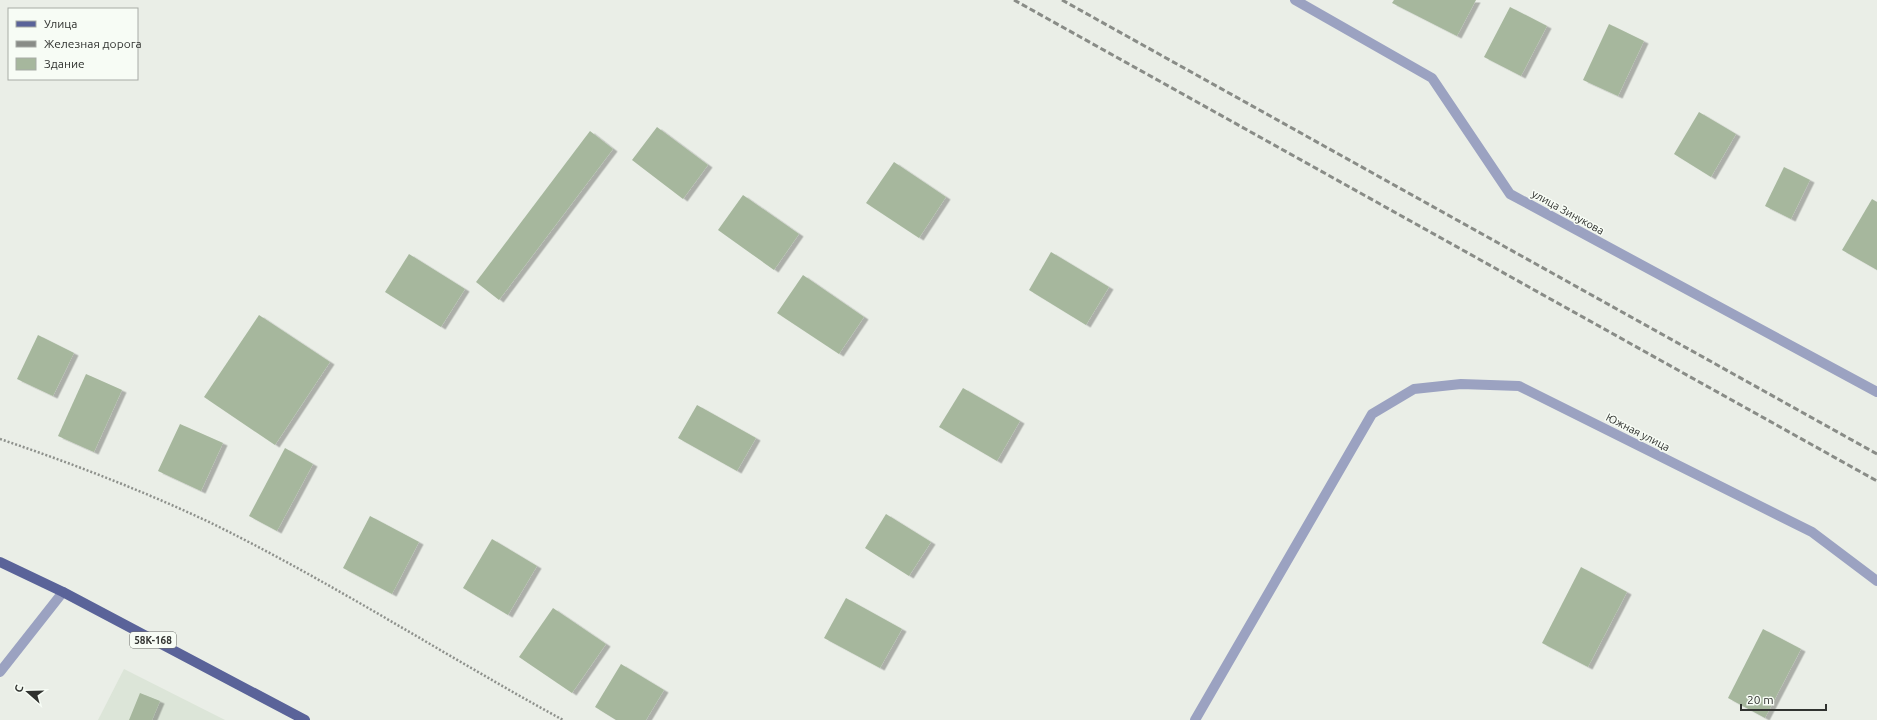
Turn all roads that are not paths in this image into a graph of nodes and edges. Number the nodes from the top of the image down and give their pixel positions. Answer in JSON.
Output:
{"nodes":[{"id":1,"x":1295,"y":0,"type":"edge"},
{"id":2,"x":1877,"y":392,"type":"edge"},
{"id":3,"x":0,"y":562,"type":"edge"},
{"id":4,"x":1877,"y":581,"type":"edge"},
{"id":5,"x":63,"y":592,"type":"junction"},
{"id":6,"x":0,"y":672,"type":"edge"},
{"id":7,"x":304,"y":720,"type":"edge"},
{"id":8,"x":1195,"y":720,"type":"edge"}],
"edges":[{"from":1,"to":2,"type":"street","name":"улица Зинукова"},
{"from":3,"to":5,"type":"main road","number":"58К-168"},
{"from":4,"to":8,"type":"street","name":"Южная улица"},
{"from":5,"to":6,"type":"street"},
{"from":5,"to":7,"type":"main road","number":"58К-168"}]}
